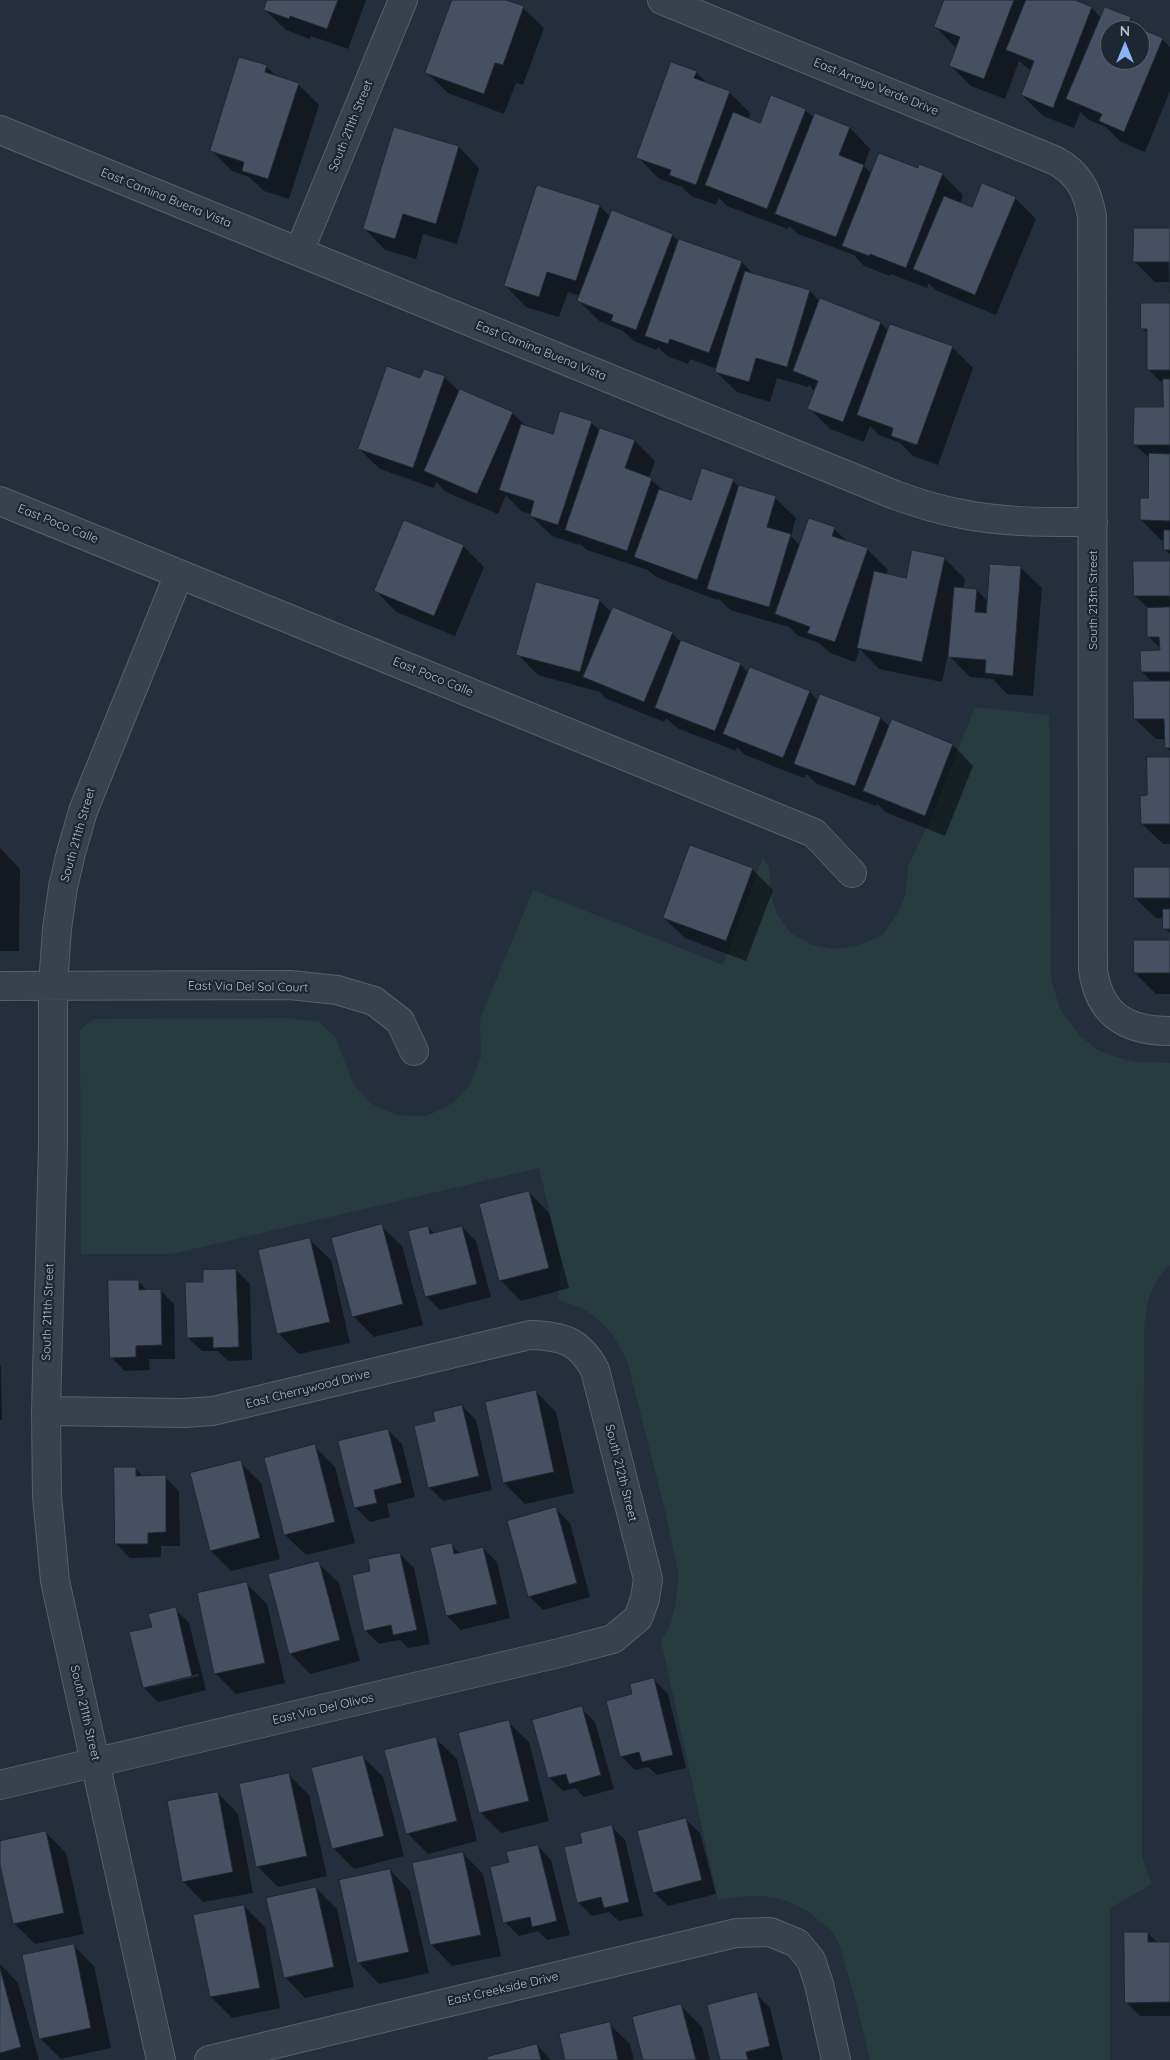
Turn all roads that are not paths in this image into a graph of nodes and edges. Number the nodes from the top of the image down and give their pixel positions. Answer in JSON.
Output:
{"nodes":[{"id":1,"x":402,"y":0,"type":"edge"},
{"id":2,"x":662,"y":0,"type":"edge"},
{"id":3,"x":0,"y":130,"type":"edge"},
{"id":4,"x":1083,"y":185,"type":"joint"},
{"id":5,"x":300,"y":252,"type":"junction"},
{"id":6,"x":0,"y":501,"type":"edge"},
{"id":7,"x":1093,"y":522,"type":"junction"},
{"id":8,"x":179,"y":574,"type":"junction"},
{"id":9,"x":852,"y":873,"type":"dead end"},
{"id":10,"x":0,"y":986,"type":"edge"},
{"id":11,"x":54,"y":986,"type":"junction"},
{"id":12,"x":1170,"y":1031,"type":"edge"},
{"id":13,"x":414,"y":1051,"type":"dead end"},
{"id":14,"x":566,"y":1339,"type":"joint"},
{"id":15,"x":46,"y":1411,"type":"junction"},
{"id":16,"x":638,"y":1618,"type":"joint"},
{"id":17,"x":96,"y":1763,"type":"junction"},
{"id":18,"x":0,"y":1785,"type":"edge"},
{"id":19,"x":161,"y":2060,"type":"edge"},
{"id":20,"x":209,"y":2060,"type":"edge"},
{"id":21,"x":836,"y":2060,"type":"edge"}],
"edges":[{"from":1,"to":5,"type":"street","name":"South 211th Street"},
{"from":2,"to":4,"type":"street","name":"East Arroyo Verde Drive"},
{"from":3,"to":5,"type":"street","name":"East Camina Buena Vista"},
{"from":4,"to":7,"type":"street","name":"South 213th Street"},
{"from":5,"to":7,"type":"street","name":"East Camina Buena Vista"},
{"from":6,"to":8,"type":"street","name":"East Poco Calle"},
{"from":7,"to":12,"type":"street","name":"South 213th Street"},
{"from":8,"to":9,"type":"street","name":"East Poco Calle"},
{"from":8,"to":11,"type":"street","name":"South 211th Street"},
{"from":10,"to":11,"type":"street","name":"East Via Del Sol Court"},
{"from":11,"to":13,"type":"street","name":"East Via Del Sol Court"},
{"from":11,"to":15,"type":"street","name":"South 211th Street"},
{"from":14,"to":15,"type":"street","name":"East Cherrywood Drive"},
{"from":14,"to":16,"type":"street","name":"South 212th Street"},
{"from":15,"to":17,"type":"street","name":"South 211th Street"},
{"from":16,"to":17,"type":"street","name":"East Via Del Olivos"},
{"from":17,"to":18,"type":"street","name":"East Via Del Olivos"},
{"from":17,"to":19,"type":"street","name":"South 211th Street"},
{"from":20,"to":21,"type":"street","name":"East Creekside Drive"}]}
